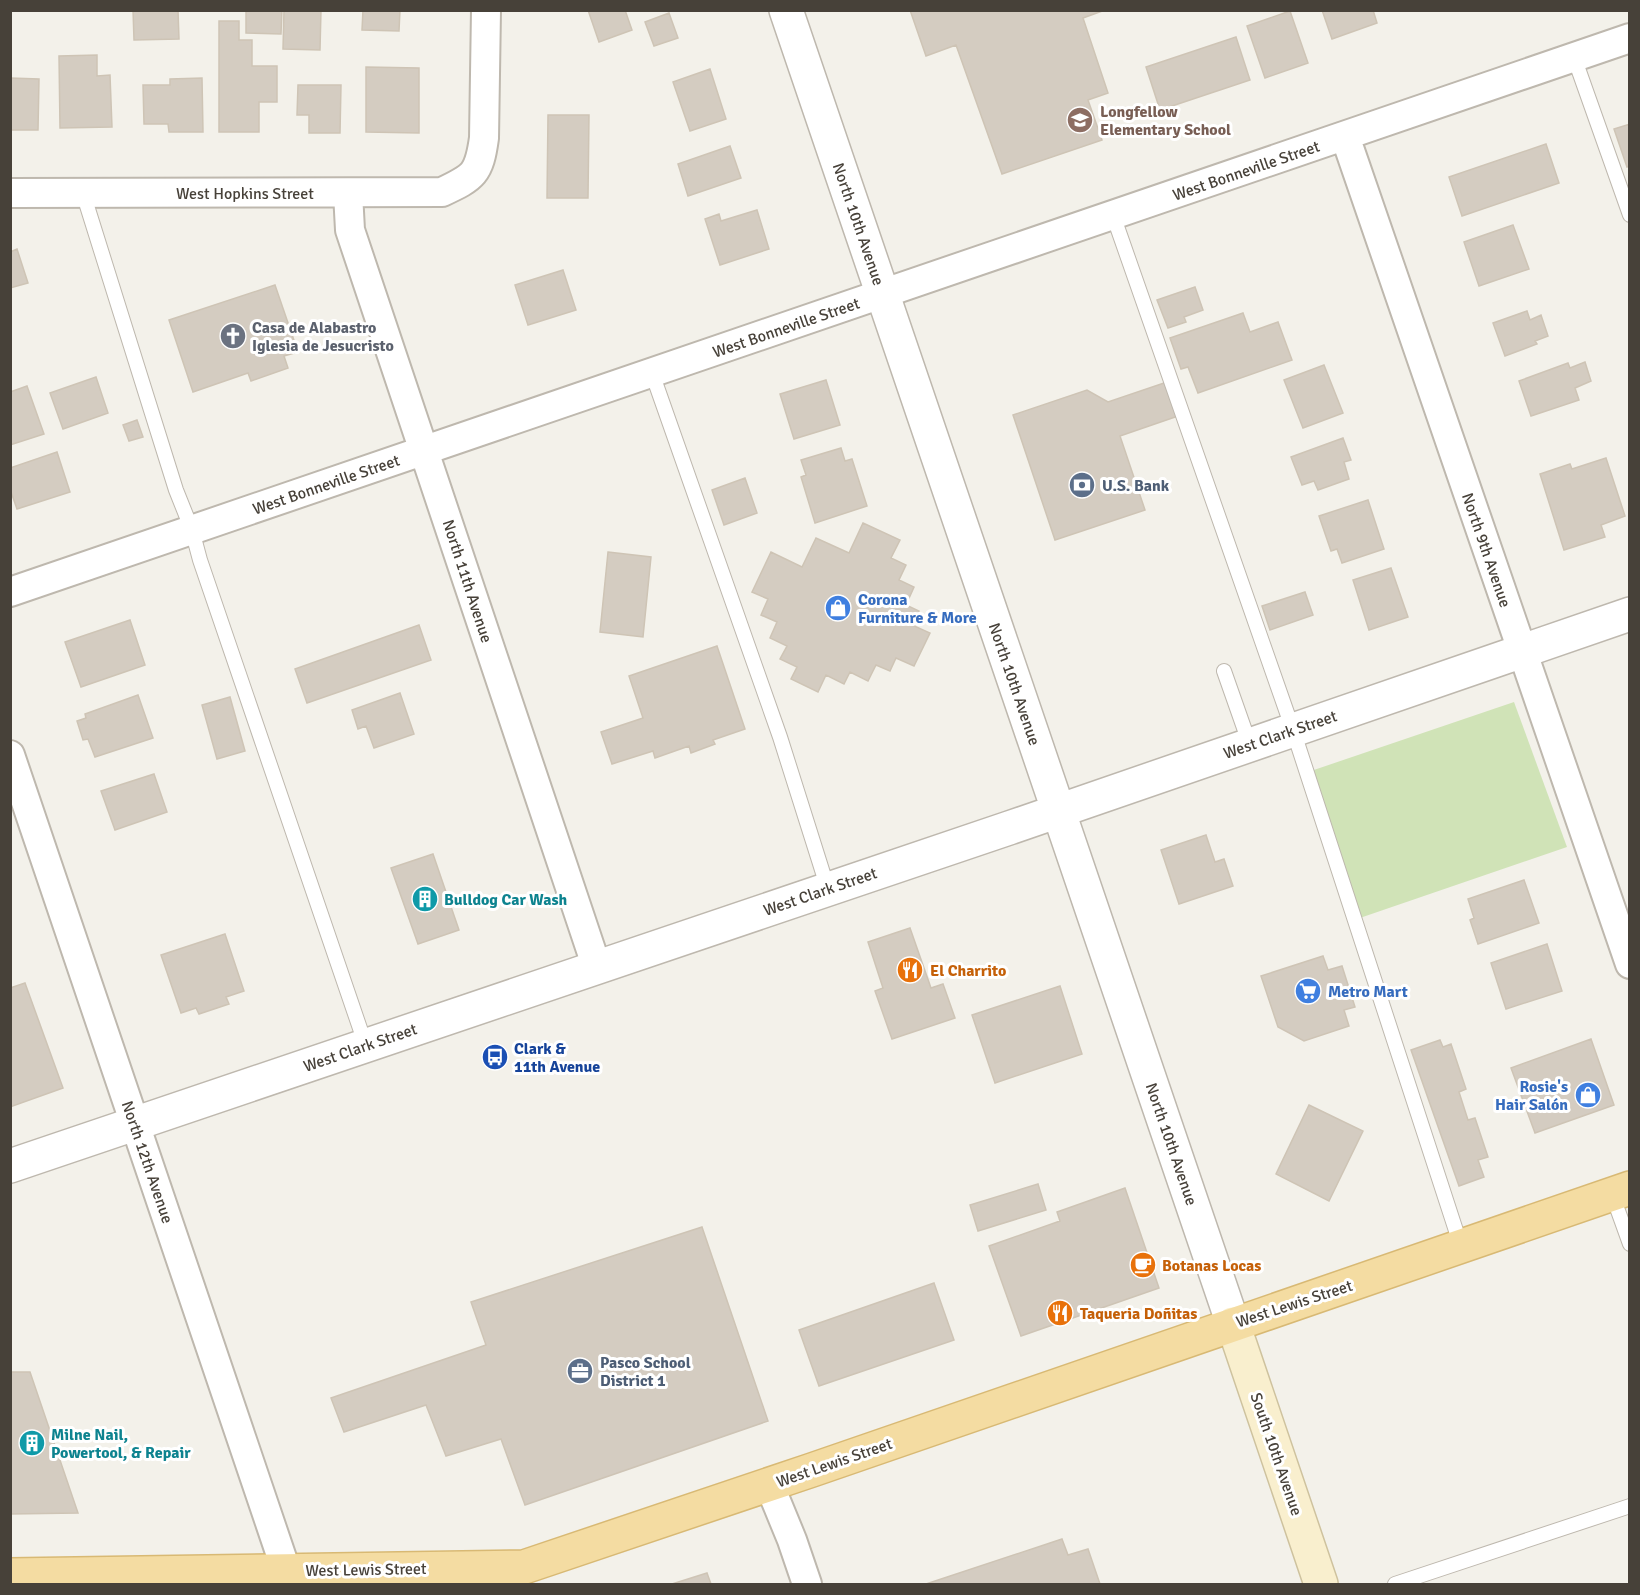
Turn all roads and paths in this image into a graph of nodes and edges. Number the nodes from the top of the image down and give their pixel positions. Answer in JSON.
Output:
{"nodes":[{"id":1,"x":486,"y":10,"type":"edge"},
{"id":2,"x":786,"y":10,"type":"edge"},
{"id":3,"x":1629,"y":39,"type":"edge"},
{"id":4,"x":1574,"y":57,"type":"junction"},
{"id":5,"x":1345,"y":136,"type":"junction"},
{"id":6,"x":10,"y":193,"type":"edge"},
{"id":7,"x":83,"y":193,"type":"junction"},
{"id":8,"x":348,"y":193,"type":"junction"},
{"id":9,"x":1113,"y":215,"type":"junction"},
{"id":10,"x":1629,"y":215,"type":"edge"},
{"id":11,"x":882,"y":294,"type":"junction"},
{"id":12,"x":652,"y":373,"type":"junction"},
{"id":13,"x":424,"y":450,"type":"junction"},
{"id":14,"x":192,"y":530,"type":"junction"},
{"id":15,"x":10,"y":592,"type":"edge"},
{"id":16,"x":1629,"y":614,"type":"edge"},
{"id":17,"x":1522,"y":651,"type":"junction"},
{"id":18,"x":1224,"y":671,"type":"dead end"},
{"id":19,"x":1293,"y":730,"type":"junction"},
{"id":20,"x":1250,"y":745,"type":"junction"},
{"id":21,"x":10,"y":755,"type":"edge"},
{"id":22,"x":1058,"y":810,"type":"junction"},
{"id":23,"x":828,"y":889,"type":"junction"},
{"id":24,"x":1629,"y":964,"type":"edge"},
{"id":25,"x":597,"y":968,"type":"junction"},
{"id":26,"x":366,"y":1046,"type":"junction"},
{"id":27,"x":135,"y":1124,"type":"junction"},
{"id":28,"x":10,"y":1166,"type":"edge"},
{"id":29,"x":1621,"y":1191,"type":"edge"},
{"id":30,"x":1629,"y":1244,"type":"edge"},
{"id":31,"x":1461,"y":1246,"type":"junction"},
{"id":32,"x":1233,"y":1324,"type":"junction"},
{"id":33,"x":769,"y":1484,"type":"junction"},
{"id":34,"x":1629,"y":1506,"type":"edge"},
{"id":35,"x":286,"y":1570,"type":"junction"},
{"id":36,"x":10,"y":1575,"type":"edge"},
{"id":37,"x":807,"y":1584,"type":"edge"},
{"id":38,"x":1322,"y":1584,"type":"edge"},
{"id":39,"x":1395,"y":1584,"type":"edge"}],
"edges":[{"from":1,"to":8,"type":"street","name":"West Hopkins Street"},
{"from":2,"to":11,"type":"street","name":"North 10th Avenue"},
{"from":3,"to":4,"type":"street","name":"West Bonneville Street"},
{"from":4,"to":5,"type":"street","name":"West Bonneville Street"},
{"from":4,"to":10,"type":"lane"},
{"from":5,"to":9,"type":"street","name":"West Bonneville Street"},
{"from":5,"to":17,"type":"street","name":"North 9th Avenue"},
{"from":6,"to":7,"type":"street","name":"West Hopkins Street"},
{"from":7,"to":8,"type":"street","name":"West Hopkins Street"},
{"from":7,"to":14,"type":"lane"},
{"from":8,"to":13,"type":"street","name":"North 11th Avenue"},
{"from":9,"to":11,"type":"street","name":"West Bonneville Street"},
{"from":9,"to":19,"type":"lane"},
{"from":11,"to":12,"type":"street","name":"West Bonneville Street"},
{"from":11,"to":22,"type":"street","name":"North 10th Avenue"},
{"from":12,"to":13,"type":"street","name":"West Bonneville Street"},
{"from":12,"to":23,"type":"lane"},
{"from":13,"to":14,"type":"street","name":"West Bonneville Street"},
{"from":13,"to":25,"type":"street","name":"North 11th Avenue"},
{"from":14,"to":15,"type":"street","name":"West Bonneville Street"},
{"from":14,"to":26,"type":"lane"},
{"from":16,"to":17,"type":"street","name":"West Clark Street"},
{"from":17,"to":19,"type":"street","name":"West Clark Street"},
{"from":17,"to":24,"type":"street","name":"North 9th Avenue"},
{"from":18,"to":20,"type":"lane"},
{"from":19,"to":20,"type":"street","name":"West Clark Street"},
{"from":19,"to":31,"type":"lane"},
{"from":20,"to":22,"type":"street","name":"West Clark Street"},
{"from":21,"to":27,"type":"street","name":"North 12th Avenue"},
{"from":22,"to":23,"type":"street","name":"West Clark Street"},
{"from":22,"to":32,"type":"street","name":"North 10th Avenue"},
{"from":23,"to":25,"type":"street","name":"West Clark Street"},
{"from":25,"to":26,"type":"street","name":"West Clark Street"},
{"from":26,"to":27,"type":"street","name":"West Clark Street"},
{"from":27,"to":28,"type":"street","name":"West Clark Street"},
{"from":27,"to":35,"type":"street","name":"North 12th Avenue"},
{"from":29,"to":30,"type":"lane"},
{"from":29,"to":31,"type":"main road","name":"West Lewis Street"},
{"from":31,"to":32,"type":"main road","name":"West Lewis Street"},
{"from":32,"to":33,"type":"main road","name":"West Lewis Street"},
{"from":32,"to":38,"type":"main road","name":"South 10th Avenue"},
{"from":33,"to":35,"type":"main road","name":"West Lewis Street"},
{"from":33,"to":37,"type":"street"},
{"from":34,"to":39,"type":"lane"},
{"from":35,"to":36,"type":"main road","name":"West Lewis Street"}]}
